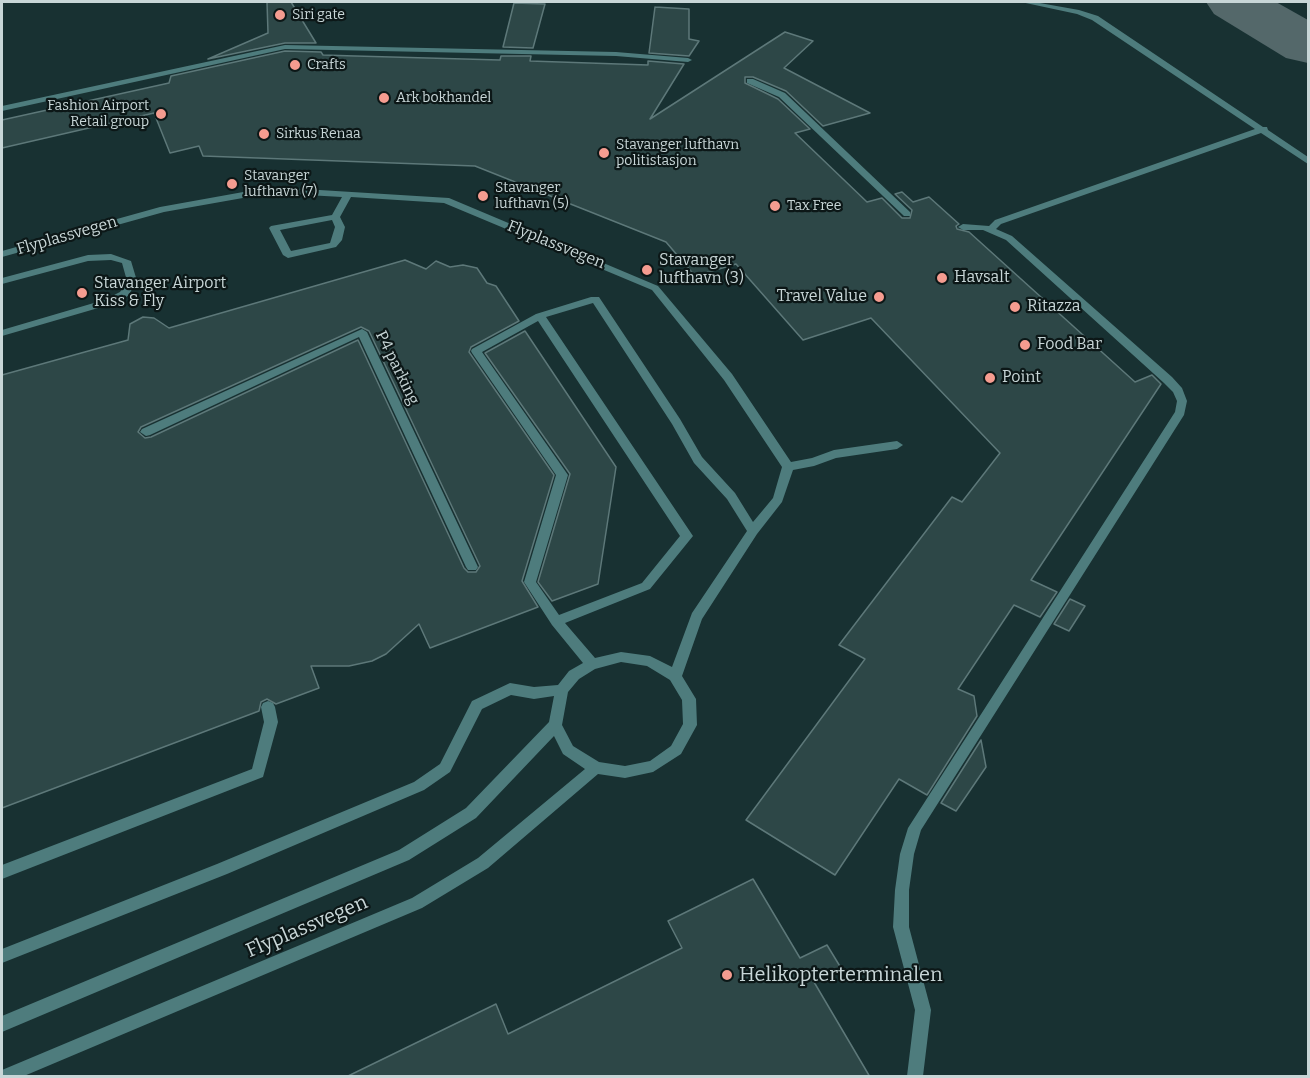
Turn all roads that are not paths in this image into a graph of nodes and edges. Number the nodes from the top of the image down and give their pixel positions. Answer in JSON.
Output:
{"nodes":[{"id":1,"x":1025,"y":2,"type":"edge"},
{"id":2,"x":688,"y":60,"type":"dead end"},
{"id":3,"x":750,"y":81,"type":"dead end"},
{"id":4,"x":2,"y":109,"type":"edge"},
{"id":5,"x":1264,"y":129,"type":"junction"},
{"id":6,"x":1308,"y":161,"type":"edge"},
{"id":7,"x":347,"y":196,"type":"junction"},
{"id":8,"x":907,"y":214,"type":"dead end"},
{"id":9,"x":336,"y":217,"type":"junction"},
{"id":10,"x":963,"y":227,"type":"dead end"},
{"id":11,"x":991,"y":229,"type":"junction"},
{"id":12,"x":2,"y":254,"type":"edge"},
{"id":13,"x":2,"y":280,"type":"edge"},
{"id":14,"x":540,"y":316,"type":"junction"},
{"id":15,"x":2,"y":333,"type":"edge"},
{"id":16,"x":146,"y":432,"type":"dead end"},
{"id":17,"x":897,"y":446,"type":"dead end"},
{"id":18,"x":788,"y":467,"type":"junction"},
{"id":19,"x":753,"y":531,"type":"junction"},
{"id":20,"x":472,"y":567,"type":"dead end"},
{"id":21,"x":556,"y":621,"type":"junction"},
{"id":22,"x":592,"y":664,"type":"junction"},
{"id":23,"x":675,"y":676,"type":"junction"},
{"id":24,"x":561,"y":690,"type":"junction"},
{"id":25,"x":268,"y":707,"type":"dead end"},
{"id":26,"x":555,"y":725,"type":"junction"},
{"id":27,"x":596,"y":768,"type":"junction"},
{"id":28,"x":2,"y":872,"type":"edge"},
{"id":29,"x":2,"y":956,"type":"edge"},
{"id":30,"x":2,"y":1024,"type":"edge"},
{"id":31,"x":6,"y":1077,"type":"edge"},
{"id":32,"x":915,"y":1077,"type":"edge"}],
"edges":[{"from":1,"to":5,"type":"lane"},
{"from":2,"to":4,"type":"lane"},
{"from":3,"to":8,"type":"lane"},
{"from":5,"to":6,"type":"lane"},
{"from":5,"to":11,"type":"lane"},
{"from":7,"to":9,"type":"lane"},
{"from":7,"to":12,"type":"lane","name":"Flyplassvegen"},
{"from":7,"to":18,"type":"lane","name":"Flyplassvegen"},
{"from":9,"to":9,"type":"lane"},
{"from":10,"to":11,"type":"lane"},
{"from":11,"to":32,"type":"lane"},
{"from":13,"to":15,"type":"lane"},
{"from":14,"to":19,"type":"lane"},
{"from":14,"to":21,"type":"lane"},
{"from":14,"to":21,"type":"lane"},
{"from":16,"to":20,"type":"lane","name":"P4 parking"},
{"from":17,"to":18,"type":"lane"},
{"from":18,"to":19,"type":"lane"},
{"from":19,"to":23,"type":"lane"},
{"from":21,"to":22,"type":"lane"},
{"from":22,"to":23,"type":"lane"},
{"from":22,"to":24,"type":"lane"},
{"from":23,"to":27,"type":"lane"},
{"from":24,"to":26,"type":"lane"},
{"from":24,"to":29,"type":"lane"},
{"from":25,"to":28,"type":"lane"},
{"from":26,"to":27,"type":"lane"},
{"from":26,"to":30,"type":"lane"},
{"from":27,"to":31,"type":"lane","name":"Flyplassvegen"}]}
